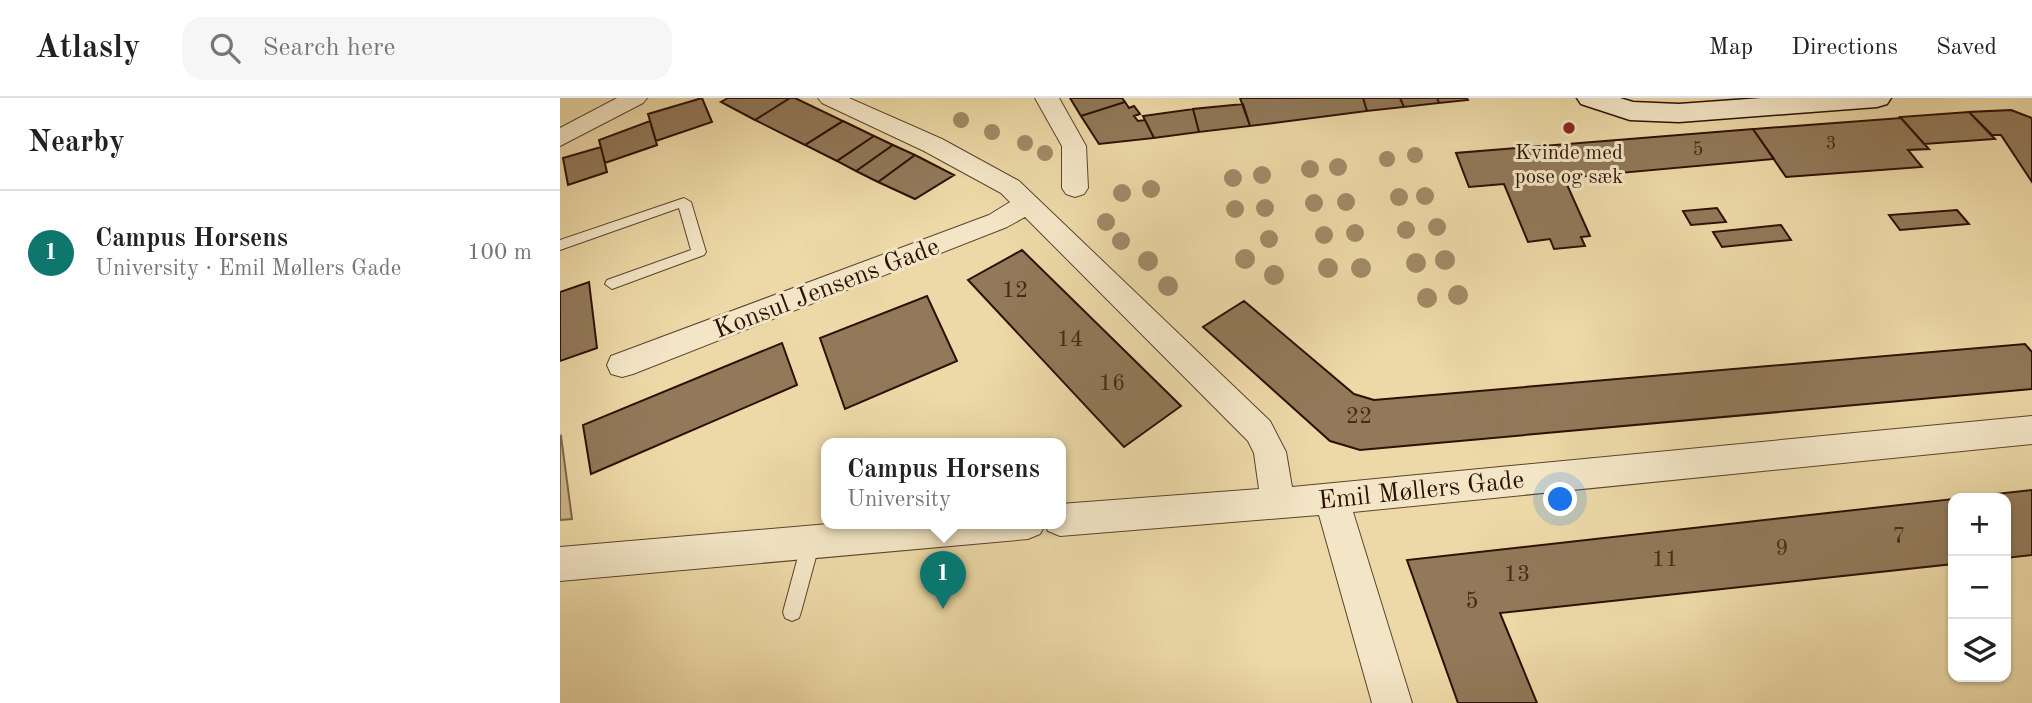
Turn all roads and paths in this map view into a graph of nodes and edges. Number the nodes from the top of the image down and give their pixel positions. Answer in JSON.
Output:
{"nodes":[{"id":1,"x":635,"y":98,"type":"edge"},
{"id":2,"x":830,"y":98,"type":"edge"},
{"id":3,"x":1046,"y":98,"type":"edge"},
{"id":4,"x":1591,"y":98,"type":"edge"},
{"id":5,"x":1877,"y":98,"type":"edge"},
{"id":6,"x":560,"y":138,"type":"edge"},
{"id":7,"x":1076,"y":188,"type":"dead end"},
{"id":8,"x":1032,"y":207,"type":"junction"},
{"id":9,"x":560,"y":244,"type":"edge"},
{"id":10,"x":612,"y":284,"type":"dead end"},
{"id":11,"x":622,"y":365,"type":"dead end"},
{"id":12,"x":2032,"y":430,"type":"edge"},
{"id":13,"x":1332,"y":499,"type":"junction"},
{"id":14,"x":1278,"y":502,"type":"junction"},
{"id":15,"x":1066,"y":520,"type":"edge"},
{"id":16,"x":959,"y":529,"type":"edge"},
{"id":17,"x":811,"y":542,"type":"junction"},
{"id":18,"x":560,"y":564,"type":"edge"},
{"id":19,"x":792,"y":612,"type":"dead end"},
{"id":20,"x":1392,"y":703,"type":"edge"}],
"edges":[{"from":1,"to":6,"type":"street"},
{"from":2,"to":8,"type":"street"},
{"from":3,"to":7,"type":"street"},
{"from":4,"to":5,"type":"street"},
{"from":8,"to":11,"type":"street","name":"Konsul Jensens Gade"},
{"from":8,"to":14,"type":"street"},
{"from":9,"to":10,"type":"lane"},
{"from":12,"to":13,"type":"street","name":"Emil Møllers Gade"},
{"from":13,"to":14,"type":"street","name":"Emil Møllers Gade"},
{"from":13,"to":20,"type":"street"},
{"from":14,"to":15,"type":"street","name":"Emil Møllers Gade"},
{"from":16,"to":17,"type":"street"},
{"from":17,"to":18,"type":"street"},
{"from":17,"to":19,"type":"lane"}]}
